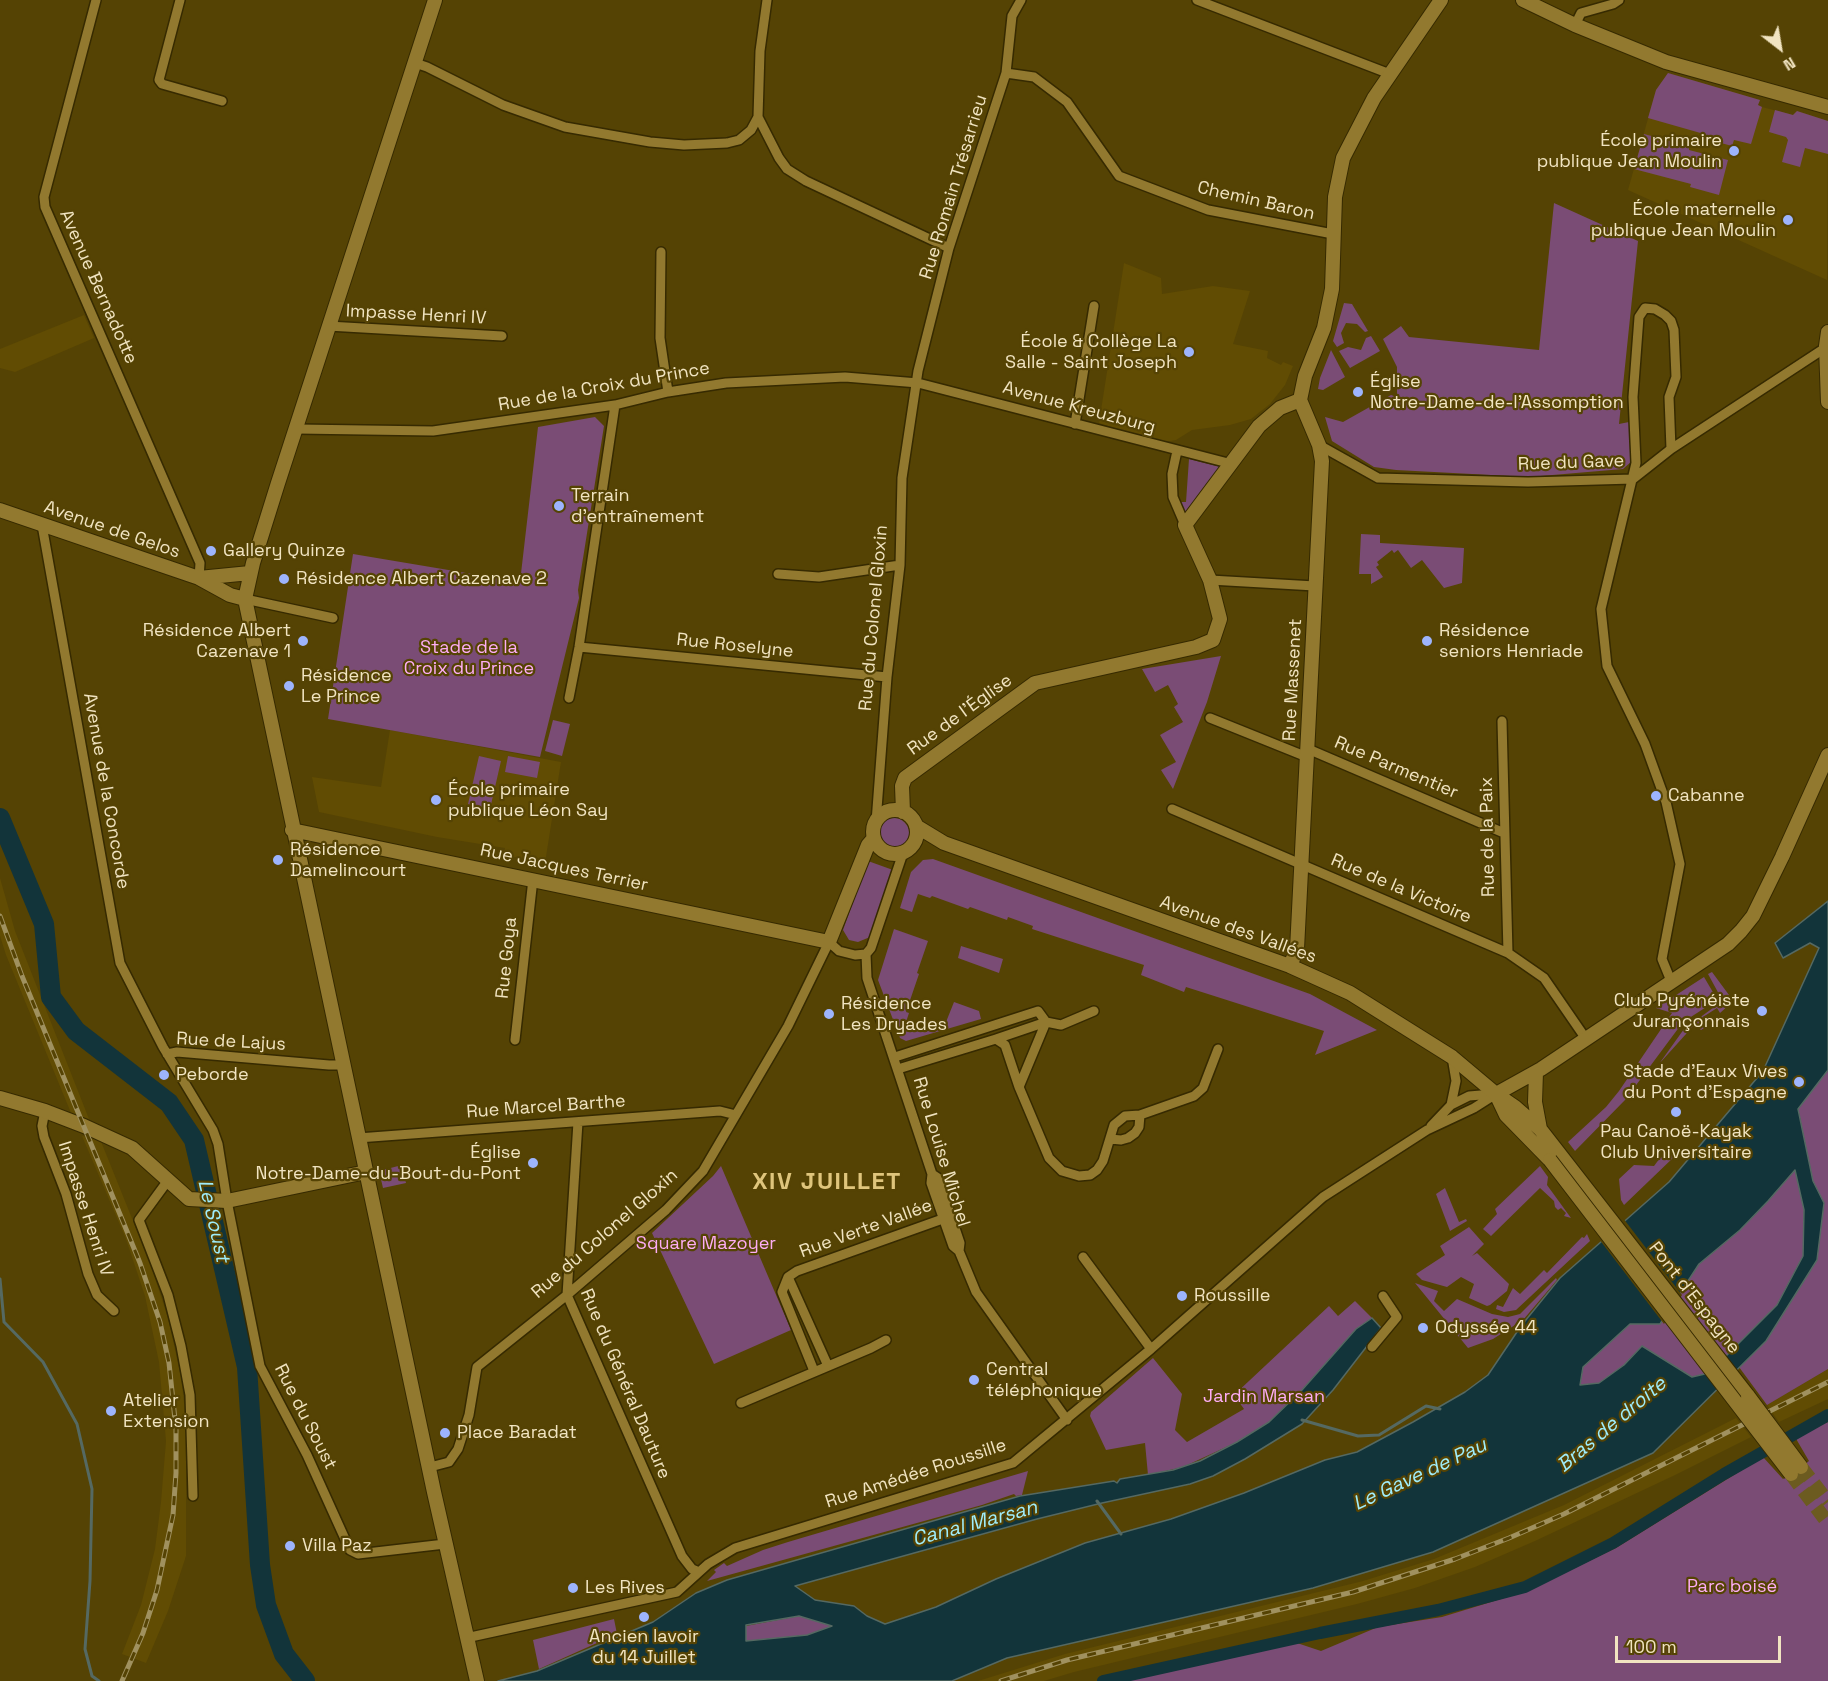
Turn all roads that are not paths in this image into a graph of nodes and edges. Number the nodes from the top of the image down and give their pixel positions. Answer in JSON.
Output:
{"nodes":[{"id":1,"x":96,"y":0,"type":"edge"},
{"id":2,"x":180,"y":0,"type":"edge"},
{"id":3,"x":435,"y":0,"type":"edge"},
{"id":4,"x":767,"y":0,"type":"edge"},
{"id":5,"x":1021,"y":0,"type":"edge"},
{"id":6,"x":1197,"y":0,"type":"edge"},
{"id":7,"x":1441,"y":0,"type":"edge"},
{"id":8,"x":1523,"y":0,"type":"edge"},
{"id":9,"x":1618,"y":0,"type":"edge"},
{"id":10,"x":1575,"y":25,"type":"junction"},
{"id":11,"x":415,"y":63,"type":"junction"},
{"id":12,"x":1006,"y":73,"type":"junction"},
{"id":13,"x":1390,"y":74,"type":"junction"},
{"id":14,"x":222,"y":101,"type":"dead end"},
{"id":15,"x":1828,"y":107,"type":"edge"},
{"id":16,"x":758,"y":117,"type":"junction"},
{"id":17,"x":1333,"y":234,"type":"junction"},
{"id":18,"x":949,"y":248,"type":"junction"},
{"id":19,"x":661,"y":252,"type":"dead end"},
{"id":20,"x":1094,"y":306,"type":"dead end"},
{"id":21,"x":328,"y":326,"type":"junction"},
{"id":22,"x":502,"y":336,"type":"dead end"},
{"id":23,"x":1827,"y":341,"type":"edge"},
{"id":24,"x":918,"y":383,"type":"junction"},
{"id":25,"x":668,"y":392,"type":"junction"},
{"id":26,"x":1300,"y":400,"type":"junction"},
{"id":27,"x":1828,"y":402,"type":"edge"},
{"id":28,"x":615,"y":405,"type":"junction"},
{"id":29,"x":1076,"y":424,"type":"junction"},
{"id":30,"x":297,"y":429,"type":"junction"},
{"id":31,"x":1319,"y":445,"type":"junction"},
{"id":32,"x":1671,"y":450,"type":"junction"},
{"id":33,"x":1177,"y":451,"type":"junction"},
{"id":34,"x":1232,"y":464,"type":"junction"},
{"id":35,"x":1633,"y":479,"type":"junction"},
{"id":36,"x":0,"y":510,"type":"edge"},
{"id":37,"x":42,"y":525,"type":"junction"},
{"id":38,"x":1185,"y":525,"type":"junction"},
{"id":39,"x":900,"y":565,"type":"junction"},
{"id":40,"x":250,"y":573,"type":"junction"},
{"id":41,"x":778,"y":574,"type":"dead end"},
{"id":42,"x":199,"y":578,"type":"junction"},
{"id":43,"x":1210,"y":580,"type":"junction"},
{"id":44,"x":1315,"y":586,"type":"junction"},
{"id":45,"x":245,"y":599,"type":"junction"},
{"id":46,"x":333,"y":618,"type":"dead end"},
{"id":47,"x":579,"y":647,"type":"junction"},
{"id":48,"x":887,"y":677,"type":"junction"},
{"id":49,"x":568,"y":698,"type":"dead end"},
{"id":50,"x":1210,"y":718,"type":"dead end"},
{"id":51,"x":1502,"y":721,"type":"dead end"},
{"id":52,"x":1307,"y":753,"type":"junction"},
{"id":53,"x":1828,"y":755,"type":"edge"},
{"id":54,"x":1828,"y":772,"type":"edge"},
{"id":55,"x":1813,"y":790,"type":"junction"},
{"id":56,"x":1172,"y":809,"type":"dead end"},
{"id":57,"x":903,"y":812,"type":"junction"},
{"id":58,"x":876,"y":822,"type":"junction"},
{"id":59,"x":916,"y":826,"type":"junction"},
{"id":60,"x":292,"y":830,"type":"junction"},
{"id":61,"x":1504,"y":833,"type":"junction"},
{"id":62,"x":874,"y":838,"type":"junction"},
{"id":63,"x":915,"y":842,"type":"junction"},
{"id":64,"x":944,"y":843,"type":"junction"},
{"id":65,"x":903,"y":853,"type":"junction"},
{"id":66,"x":1300,"y":863,"type":"junction"},
{"id":67,"x":533,"y":879,"type":"junction"},
{"id":68,"x":829,"y":942,"type":"junction"},
{"id":69,"x":1508,"y":953,"type":"junction"},
{"id":70,"x":866,"y":954,"type":"junction"},
{"id":71,"x":855,"y":955,"type":"junction"},
{"id":72,"x":1290,"y":966,"type":"junction"},
{"id":73,"x":866,"y":972,"type":"junction"},
{"id":74,"x":1671,"y":981,"type":"junction"},
{"id":75,"x":1094,"y":1011,"type":"dead end"},
{"id":76,"x":1046,"y":1022,"type":"junction"},
{"id":77,"x":996,"y":1039,"type":"junction"},
{"id":78,"x":1586,"y":1039,"type":"junction"},
{"id":79,"x":515,"y":1040,"type":"dead end"},
{"id":80,"x":1218,"y":1049,"type":"dead end"},
{"id":81,"x":167,"y":1054,"type":"junction"},
{"id":82,"x":895,"y":1057,"type":"junction"},
{"id":83,"x":1452,"y":1057,"type":"junction"},
{"id":84,"x":343,"y":1065,"type":"junction"},
{"id":85,"x":898,"y":1069,"type":"junction"},
{"id":86,"x":1536,"y":1072,"type":"junction"},
{"id":87,"x":1020,"y":1087,"type":"junction"},
{"id":88,"x":1496,"y":1094,"type":"junction"},
{"id":89,"x":0,"y":1098,"type":"edge"},
{"id":90,"x":1451,"y":1105,"type":"junction"},
{"id":91,"x":45,"y":1111,"type":"junction"},
{"id":92,"x":736,"y":1115,"type":"junction"},
{"id":93,"x":1140,"y":1115,"type":"junction"},
{"id":94,"x":578,"y":1122,"type":"junction"},
{"id":95,"x":1540,"y":1129,"type":"junction"},
{"id":96,"x":1427,"y":1130,"type":"junction"},
{"id":97,"x":358,"y":1138,"type":"junction"},
{"id":98,"x":1110,"y":1138,"type":"junction"},
{"id":99,"x":1554,"y":1156,"type":"junction"},
{"id":100,"x":366,"y":1172,"type":"junction"},
{"id":101,"x":169,"y":1179,"type":"junction"},
{"id":102,"x":223,"y":1201,"type":"junction"},
{"id":103,"x":947,"y":1217,"type":"junction"},
{"id":104,"x":1083,"y":1257,"type":"dead end"},
{"id":105,"x":788,"y":1277,"type":"junction"},
{"id":106,"x":567,"y":1295,"type":"junction"},
{"id":107,"x":1383,"y":1296,"type":"dead end"},
{"id":108,"x":114,"y":1311,"type":"dead end"},
{"id":109,"x":886,"y":1340,"type":"dead end"},
{"id":110,"x":1372,"y":1347,"type":"dead end"},
{"id":111,"x":1151,"y":1349,"type":"junction"},
{"id":112,"x":828,"y":1366,"type":"junction"},
{"id":113,"x":814,"y":1371,"type":"junction"},
{"id":114,"x":741,"y":1403,"type":"dead end"},
{"id":115,"x":1067,"y":1420,"type":"junction"},
{"id":116,"x":429,"y":1467,"type":"junction"},
{"id":117,"x":1796,"y":1470,"type":"tunnel mouth"},
{"id":118,"x":193,"y":1496,"type":"dead end"},
{"id":119,"x":445,"y":1544,"type":"junction"},
{"id":120,"x":699,"y":1572,"type":"junction"},
{"id":121,"x":466,"y":1638,"type":"junction"},
{"id":122,"x":477,"y":1681,"type":"edge"}],
"edges":[{"from":1,"to":42,"type":"street","name":"Avenue Bernadotte"},
{"from":2,"to":14,"type":"street"},
{"from":3,"to":11,"type":"street"},
{"from":4,"to":16,"type":"street"},
{"from":5,"to":12,"type":"street","name":"Rue Romain Trésarrieu"},
{"from":6,"to":13,"type":"street"},
{"from":7,"to":13,"type":"street"},
{"from":8,"to":10,"type":"street"},
{"from":9,"to":10,"type":"street"},
{"from":10,"to":15,"type":"street"},
{"from":11,"to":16,"type":"street"},
{"from":11,"to":21,"type":"street"},
{"from":12,"to":17,"type":"street","name":"Chemin Baron"},
{"from":12,"to":18,"type":"street","name":"Rue Romain Trésarrieu"},
{"from":13,"to":17,"type":"street"},
{"from":16,"to":18,"type":"street"},
{"from":17,"to":26,"type":"street"},
{"from":18,"to":24,"type":"street","name":"Rue Romain Trésarrieu"},
{"from":19,"to":25,"type":"street"},
{"from":20,"to":29,"type":"street"},
{"from":21,"to":22,"type":"street","name":"Impasse Henri IV"},
{"from":21,"to":30,"type":"street"},
{"from":23,"to":27,"type":"street"},
{"from":23,"to":32,"type":"street","name":"Rue du Gave"},
{"from":24,"to":25,"type":"street","name":"Rue de la Croix du Prince"},
{"from":24,"to":29,"type":"street","name":"Avenue Kreuzburg"},
{"from":24,"to":39,"type":"street","name":"Rue du Colonel Gloxin"},
{"from":25,"to":28,"type":"street","name":"Rue de la Croix du Prince"},
{"from":26,"to":31,"type":"street","name":"Rue Massenet"},
{"from":26,"to":34,"type":"street"},
{"from":28,"to":30,"type":"street","name":"Rue de la Croix du Prince"},
{"from":28,"to":47,"type":"street"},
{"from":29,"to":33,"type":"street","name":"Avenue Kreuzburg"},
{"from":30,"to":40,"type":"street"},
{"from":31,"to":35,"type":"street","name":"Rue du Gave"},
{"from":31,"to":44,"type":"street","name":"Rue Massenet"},
{"from":32,"to":35,"type":"street","name":"Rue du Gave"},
{"from":32,"to":35,"type":"street"},
{"from":33,"to":34,"type":"street","name":"Avenue Kreuzburg"},
{"from":33,"to":38,"type":"street"},
{"from":34,"to":38,"type":"street"},
{"from":35,"to":74,"type":"street"},
{"from":36,"to":37,"type":"street","name":"Avenue de Gelos"},
{"from":37,"to":42,"type":"street","name":"Avenue de Gelos"},
{"from":37,"to":81,"type":"street","name":"Avenue de la Concorde"},
{"from":38,"to":43,"type":"street"},
{"from":39,"to":41,"type":"street"},
{"from":39,"to":48,"type":"street","name":"Rue du Colonel Gloxin"},
{"from":40,"to":42,"type":"street"},
{"from":40,"to":45,"type":"street"},
{"from":42,"to":45,"type":"street","name":"Avenue de Gelos"},
{"from":43,"to":44,"type":"street"},
{"from":43,"to":57,"type":"street","name":"Rue de l'Église"},
{"from":44,"to":52,"type":"street","name":"Rue Massenet"},
{"from":45,"to":46,"type":"street"},
{"from":45,"to":60,"type":"street"},
{"from":47,"to":48,"type":"street","name":"Rue Roselyne"},
{"from":47,"to":49,"type":"street"},
{"from":48,"to":58,"type":"street","name":"Rue du Colonel Gloxin"},
{"from":50,"to":52,"type":"street","name":"Rue Parmentier"},
{"from":51,"to":61,"type":"street","name":"Rue de la Paix"},
{"from":52,"to":61,"type":"street","name":"Rue Parmentier"},
{"from":52,"to":66,"type":"street","name":"Rue Massenet"},
{"from":53,"to":55,"type":"street"},
{"from":54,"to":55,"type":"street"},
{"from":55,"to":74,"type":"street"},
{"from":56,"to":66,"type":"street","name":"Rue de la Victoire"},
{"from":57,"to":58,"type":"street"},
{"from":57,"to":59,"type":"street"},
{"from":58,"to":62,"type":"street"},
{"from":59,"to":63,"type":"street"},
{"from":59,"to":64,"type":"street","name":"Avenue des Vallées"},
{"from":60,"to":67,"type":"street","name":"Rue Jacques Terrier"},
{"from":60,"to":84,"type":"street"},
{"from":61,"to":69,"type":"street","name":"Rue de la Paix"},
{"from":62,"to":65,"type":"street"},
{"from":62,"to":68,"type":"street","name":"Rue du Colonel Gloxin"},
{"from":63,"to":64,"type":"street","name":"Avenue des Vallées"},
{"from":63,"to":65,"type":"street"},
{"from":64,"to":72,"type":"street","name":"Avenue des Vallées"},
{"from":65,"to":70,"type":"street"},
{"from":66,"to":69,"type":"street","name":"Rue de la Victoire"},
{"from":66,"to":72,"type":"street","name":"Rue Massenet"},
{"from":67,"to":68,"type":"street","name":"Rue Jacques Terrier"},
{"from":67,"to":79,"type":"street","name":"Rue Goya"},
{"from":68,"to":71,"type":"street"},
{"from":68,"to":92,"type":"street","name":"Rue du Colonel Gloxin"},
{"from":69,"to":78,"type":"street","name":"Rue de la Victoire"},
{"from":70,"to":71,"type":"street"},
{"from":70,"to":73,"type":"street","name":"Rue Louise Michel"},
{"from":71,"to":73,"type":"street","name":"Rue Louise Michel"},
{"from":72,"to":83,"type":"street","name":"Avenue des Vallées"},
{"from":73,"to":82,"type":"street","name":"Rue Louise Michel"},
{"from":74,"to":78,"type":"street"},
{"from":75,"to":76,"type":"street"},
{"from":76,"to":77,"type":"street"},
{"from":76,"to":82,"type":"street"},
{"from":76,"to":87,"type":"street"},
{"from":77,"to":85,"type":"street"},
{"from":77,"to":87,"type":"street"},
{"from":78,"to":86,"type":"street"},
{"from":80,"to":93,"type":"street"},
{"from":81,"to":84,"type":"street","name":"Rue de Lajus"},
{"from":81,"to":102,"type":"street","name":"Rue de Lajus"},
{"from":82,"to":85,"type":"street","name":"Rue Louise Michel"},
{"from":83,"to":88,"type":"street","name":"Avenue des Vallées"},
{"from":83,"to":90,"type":"street"},
{"from":84,"to":97,"type":"street"},
{"from":85,"to":103,"type":"street","name":"Rue Louise Michel"},
{"from":86,"to":88,"type":"street"},
{"from":86,"to":95,"type":"street"},
{"from":87,"to":98,"type":"street"},
{"from":88,"to":90,"type":"street","name":"Rue Amédée Roussille"},
{"from":88,"to":95,"type":"street","name":"Avenue des Vallées"},
{"from":88,"to":96,"type":"street","name":"Rue Amédée Roussille"},
{"from":88,"to":99,"type":"street","name":"Avenue des Vallées"},
{"from":89,"to":91,"type":"street"},
{"from":90,"to":96,"type":"street","name":"Rue Amédée Roussille"},
{"from":91,"to":101,"type":"street"},
{"from":91,"to":108,"type":"street","name":"Impasse Henri IV"},
{"from":92,"to":94,"type":"street","name":"Rue Marcel Barthe"},
{"from":92,"to":106,"type":"street","name":"Rue du Colonel Gloxin"},
{"from":93,"to":98,"type":"street"},
{"from":93,"to":98,"type":"street"},
{"from":94,"to":97,"type":"street","name":"Rue Marcel Barthe"},
{"from":94,"to":106,"type":"street","name":"Rue du Général Dauture"},
{"from":95,"to":99,"type":"street","name":"Avenue des Vallées"},
{"from":96,"to":111,"type":"street","name":"Rue Amédée Roussille"},
{"from":97,"to":100,"type":"street"},
{"from":99,"to":117,"type":"street","name":"Pont d'Espagne","bridge":true},
{"from":100,"to":102,"type":"street"},
{"from":100,"to":116,"type":"street"},
{"from":101,"to":102,"type":"street"},
{"from":101,"to":118,"type":"street"},
{"from":102,"to":119,"type":"street","name":"Rue du Soust"},
{"from":103,"to":105,"type":"street","name":"Rue Verte Vallée"},
{"from":103,"to":115,"type":"street","name":"Rue Louise Michel"},
{"from":104,"to":111,"type":"street"},
{"from":105,"to":112,"type":"street"},
{"from":105,"to":113,"type":"street","name":"Rue Verte Vallée"},
{"from":106,"to":116,"type":"street","name":"Rue du Colonel Gloxin"},
{"from":106,"to":120,"type":"street","name":"Rue du Général Dauture"},
{"from":107,"to":110,"type":"street"},
{"from":109,"to":112,"type":"street"},
{"from":111,"to":115,"type":"street","name":"Rue Amédée Roussille"},
{"from":112,"to":113,"type":"street"},
{"from":113,"to":114,"type":"street"},
{"from":115,"to":120,"type":"street","name":"Rue Amédée Roussille"},
{"from":116,"to":119,"type":"street"},
{"from":119,"to":121,"type":"street"},
{"from":120,"to":121,"type":"street","name":"Rue Amédée Roussille"},
{"from":121,"to":122,"type":"street"}]}
